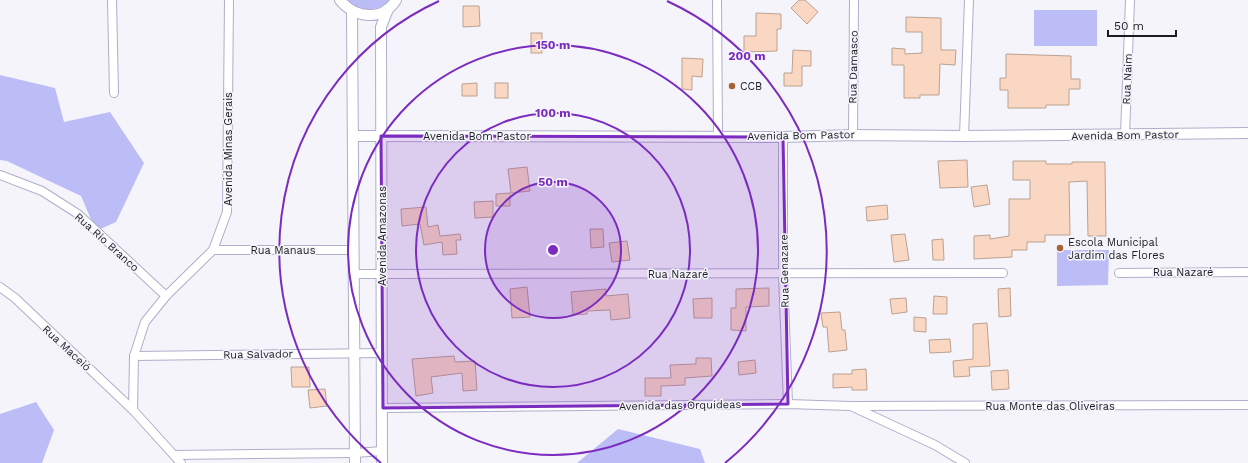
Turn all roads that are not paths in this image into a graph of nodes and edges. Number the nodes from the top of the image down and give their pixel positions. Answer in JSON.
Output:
{"nodes":[{"id":1,"x":112,"y":0,"type":"edge"},
{"id":2,"x":229,"y":0,"type":"edge"},
{"id":3,"x":340,"y":0,"type":"edge"},
{"id":4,"x":396,"y":0,"type":"edge"},
{"id":5,"x":717,"y":0,"type":"edge"},
{"id":6,"x":854,"y":0,"type":"edge"},
{"id":7,"x":969,"y":0,"type":"edge"},
{"id":8,"x":1130,"y":0,"type":"edge"},
{"id":9,"x":388,"y":9,"type":"junction"},
{"id":10,"x":352,"y":12,"type":"junction"},
{"id":11,"x":114,"y":93,"type":"dead end"},
{"id":12,"x":1248,"y":134,"type":"edge"},
{"id":13,"x":718,"y":135,"type":"junction"},
{"id":14,"x":853,"y":135,"type":"junction"},
{"id":15,"x":1125,"y":135,"type":"junction"},
{"id":16,"x":354,"y":136,"type":"junction"},
{"id":17,"x":381,"y":136,"type":"junction"},
{"id":18,"x":964,"y":136,"type":"junction"},
{"id":19,"x":783,"y":137,"type":"junction"},
{"id":20,"x":0,"y":175,"type":"edge"},
{"id":21,"x":213,"y":250,"type":"junction"},
{"id":22,"x":354,"y":250,"type":"junction"},
{"id":23,"x":1119,"y":272,"type":"dead end"},
{"id":24,"x":1248,"y":272,"type":"edge"},
{"id":25,"x":1003,"y":273,"type":"dead end"},
{"id":26,"x":354,"y":274,"type":"junction"},
{"id":27,"x":382,"y":274,"type":"junction"},
{"id":28,"x":783,"y":274,"type":"junction"},
{"id":29,"x":0,"y":287,"type":"edge"},
{"id":30,"x":166,"y":296,"type":"junction"},
{"id":31,"x":382,"y":353,"type":"junction"},
{"id":32,"x":354,"y":354,"type":"junction"},
{"id":33,"x":134,"y":356,"type":"junction"},
{"id":34,"x":788,"y":404,"type":"junction"},
{"id":35,"x":1248,"y":405,"type":"edge"},
{"id":36,"x":852,"y":406,"type":"junction"},
{"id":37,"x":383,"y":408,"type":"junction"},
{"id":38,"x":133,"y":410,"type":"junction"},
{"id":39,"x":382,"y":451,"type":"junction"},
{"id":40,"x":174,"y":455,"type":"junction"},
{"id":41,"x":355,"y":458,"type":"edge"},
{"id":42,"x":181,"y":463,"type":"edge"},
{"id":43,"x":382,"y":463,"type":"edge"},
{"id":44,"x":965,"y":463,"type":"edge"}],
"edges":[{"from":1,"to":11,"type":"street"},
{"from":2,"to":21,"type":"street","name":"Avenida Minas Gerais"},
{"from":3,"to":10,"type":"street"},
{"from":4,"to":9,"type":"street"},
{"from":5,"to":13,"type":"street"},
{"from":6,"to":14,"type":"street","name":"Rua Damasco"},
{"from":7,"to":18,"type":"street"},
{"from":8,"to":15,"type":"street","name":"Rua Naim"},
{"from":9,"to":10,"type":"street"},
{"from":9,"to":17,"type":"street","name":"Avenida Amazonas"},
{"from":10,"to":16,"type":"street"},
{"from":12,"to":15,"type":"street","name":"Avenida Bom Pastor"},
{"from":13,"to":17,"type":"street","name":"Avenida Bom Pastor"},
{"from":13,"to":19,"type":"street","name":"Avenida Bom Pastor"},
{"from":14,"to":18,"type":"street","name":"Avenida Bom Pastor"},
{"from":14,"to":19,"type":"street","name":"Avenida Bom Pastor"},
{"from":15,"to":18,"type":"street","name":"Avenida Bom Pastor"},
{"from":16,"to":17,"type":"street","name":"Avenida Bom Pastor"},
{"from":16,"to":22,"type":"street"},
{"from":17,"to":27,"type":"street","name":"Avenida Amazonas"},
{"from":19,"to":28,"type":"street","name":"Rua Genazare"},
{"from":20,"to":30,"type":"street","name":"Rua Rio Branco"},
{"from":21,"to":22,"type":"street","name":"Rua Manaus"},
{"from":21,"to":30,"type":"street","name":"Avenida Minas Gerais"},
{"from":22,"to":26,"type":"street"},
{"from":23,"to":24,"type":"street","name":"Rua Nazaré"},
{"from":25,"to":28,"type":"street","name":"Rua Nazaré"},
{"from":26,"to":27,"type":"street","name":"Rua Nazaré"},
{"from":26,"to":32,"type":"street"},
{"from":27,"to":28,"type":"street","name":"Rua Nazaré"},
{"from":27,"to":31,"type":"street","name":"Avenida Amazonas"},
{"from":28,"to":34,"type":"street","name":"Rua Genazare"},
{"from":29,"to":38,"type":"street","name":"Rua Maceió"},
{"from":30,"to":33,"type":"street","name":"Avenida Minas Gerais"},
{"from":31,"to":32,"type":"street","name":"Rua Salvador"},
{"from":31,"to":37,"type":"street","name":"Avenida Amazonas"},
{"from":32,"to":33,"type":"street","name":"Rua Salvador"},
{"from":32,"to":41,"type":"street"},
{"from":33,"to":38,"type":"street","name":"Avenida Minas Gerais"},
{"from":34,"to":36,"type":"street","name":"Avenida das Orquídeas"},
{"from":34,"to":37,"type":"street","name":"Avenida das Orquídeas"},
{"from":35,"to":36,"type":"street","name":"Rua Monte das Oliveiras"},
{"from":36,"to":44,"type":"street","name":"Avenida das Orquídeas"},
{"from":37,"to":39,"type":"street","name":"Avenida Amazonas"},
{"from":38,"to":40,"type":"street"},
{"from":39,"to":41,"type":"street"},
{"from":39,"to":43,"type":"street","name":"Avenida Amazonas"},
{"from":40,"to":41,"type":"street"},
{"from":40,"to":42,"type":"street"}]}
